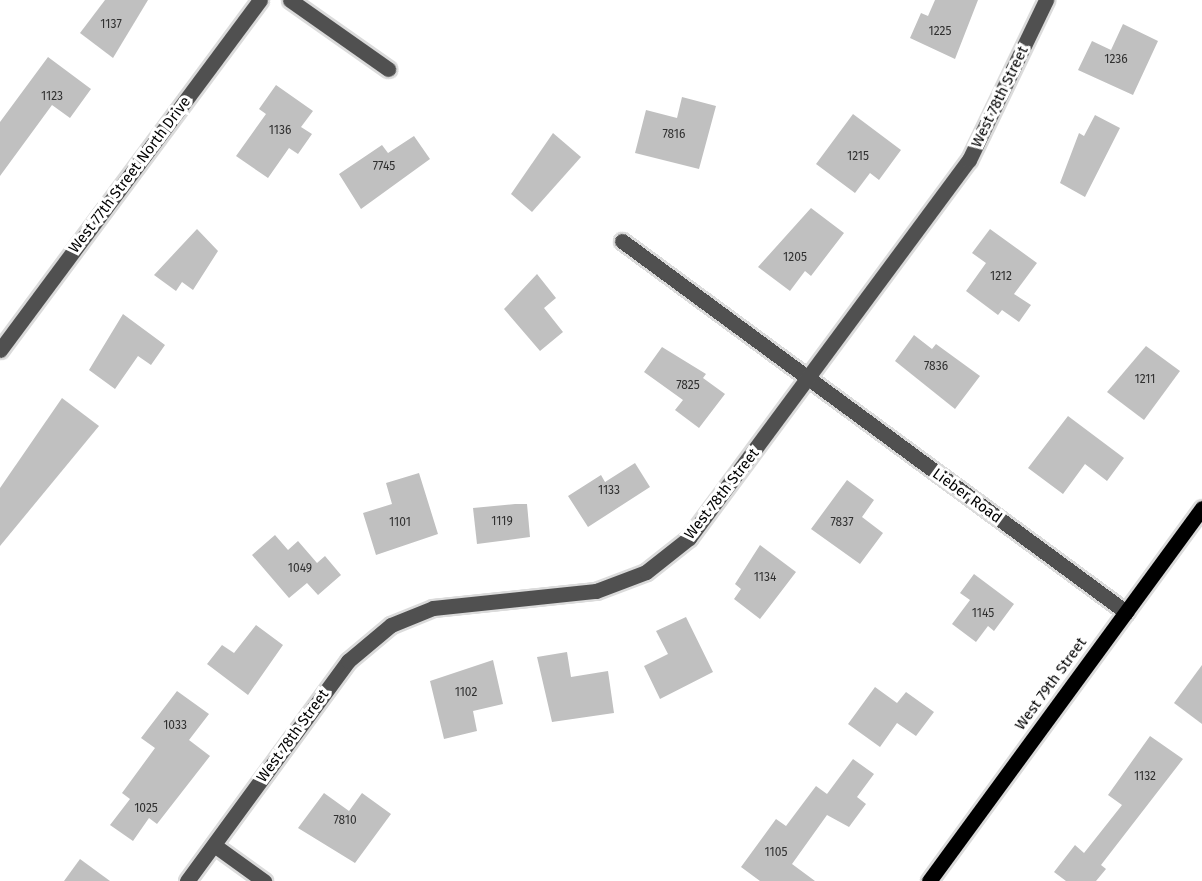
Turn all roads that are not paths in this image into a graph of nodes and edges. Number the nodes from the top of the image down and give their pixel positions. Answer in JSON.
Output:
{"nodes":[{"id":1,"x":260,"y":0,"type":"edge"},
{"id":2,"x":290,"y":0,"type":"edge"},
{"id":3,"x":1046,"y":0,"type":"edge"},
{"id":4,"x":388,"y":69,"type":"dead end"},
{"id":5,"x":622,"y":241,"type":"dead end"},
{"id":6,"x":0,"y":350,"type":"edge"},
{"id":7,"x":809,"y":379,"type":"junction"},
{"id":8,"x":1202,"y":508,"type":"edge"},
{"id":9,"x":1126,"y":612,"type":"junction"},
{"id":10,"x":214,"y":845,"type":"junction"},
{"id":11,"x":187,"y":881,"type":"edge"},
{"id":12,"x":264,"y":881,"type":"edge"},
{"id":13,"x":929,"y":881,"type":"edge"}],
"edges":[{"from":1,"to":6,"type":"street","name":"West 77th Street North Drive"},
{"from":2,"to":4,"type":"street"},
{"from":3,"to":7,"type":"street","name":"West 78th Street"},
{"from":5,"to":7,"type":"street","name":"Lieber Road"},
{"from":7,"to":9,"type":"street","name":"Lieber Road"},
{"from":7,"to":10,"type":"street","name":"West 78th Street"},
{"from":8,"to":9,"type":"main road","name":"West 79th Street"},
{"from":9,"to":13,"type":"main road","name":"West 79th Street"},
{"from":10,"to":11,"type":"street","name":"West 78th Street"},
{"from":10,"to":12,"type":"street"}]}
